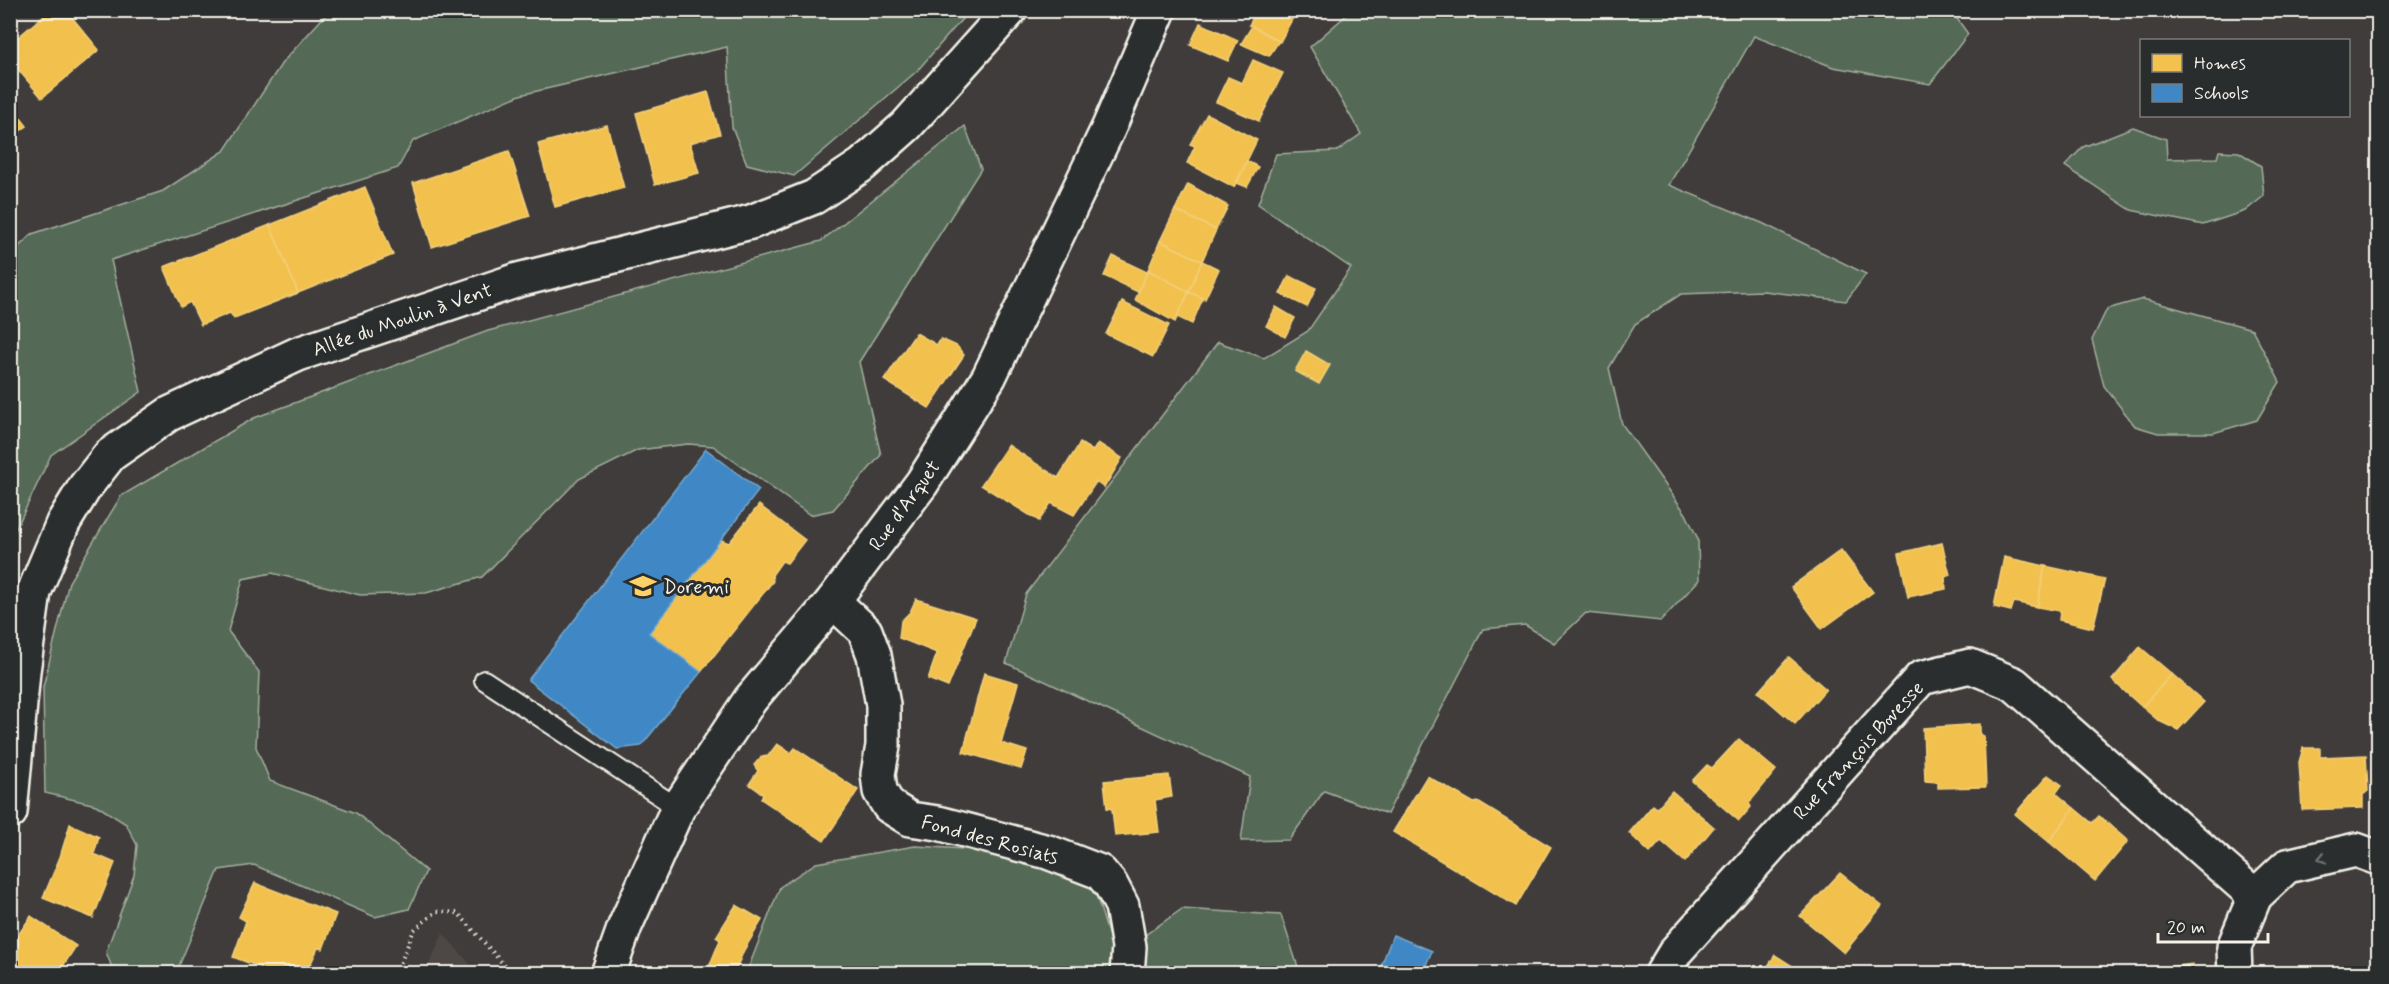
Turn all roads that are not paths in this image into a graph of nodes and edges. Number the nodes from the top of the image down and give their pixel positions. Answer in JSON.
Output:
{"nodes":[{"id":1,"x":1010,"y":10,"type":"edge"},
{"id":2,"x":1159,"y":10,"type":"edge"},
{"id":3,"x":833,"y":601,"type":"junction"},
{"id":4,"x":484,"y":680,"type":"dead end"},
{"id":5,"x":678,"y":808,"type":"junction"},
{"id":6,"x":10,"y":812,"type":"edge"},
{"id":7,"x":2379,"y":858,"type":"edge"},
{"id":8,"x":2255,"y":896,"type":"junction"},
{"id":9,"x":608,"y":974,"type":"edge"},
{"id":10,"x":1127,"y":974,"type":"edge"},
{"id":11,"x":1662,"y":974,"type":"edge"},
{"id":12,"x":2235,"y":974,"type":"edge"}],
"edges":[{"from":1,"to":6,"type":"street","name":"Allée du Moulin à Vent"},
{"from":2,"to":3,"type":"street","name":"Rue d'Arquet"},
{"from":3,"to":5,"type":"street","name":"Rue d'Arquet"},
{"from":3,"to":10,"type":"street","name":"Fond des Rosiats"},
{"from":4,"to":5,"type":"lane"},
{"from":5,"to":9,"type":"street","name":"Rue d'Arquet"},
{"from":7,"to":8,"type":"street","one_way":true},
{"from":8,"to":11,"type":"street","name":"Rue François Bovesse"},
{"from":8,"to":12,"type":"street"}]}
